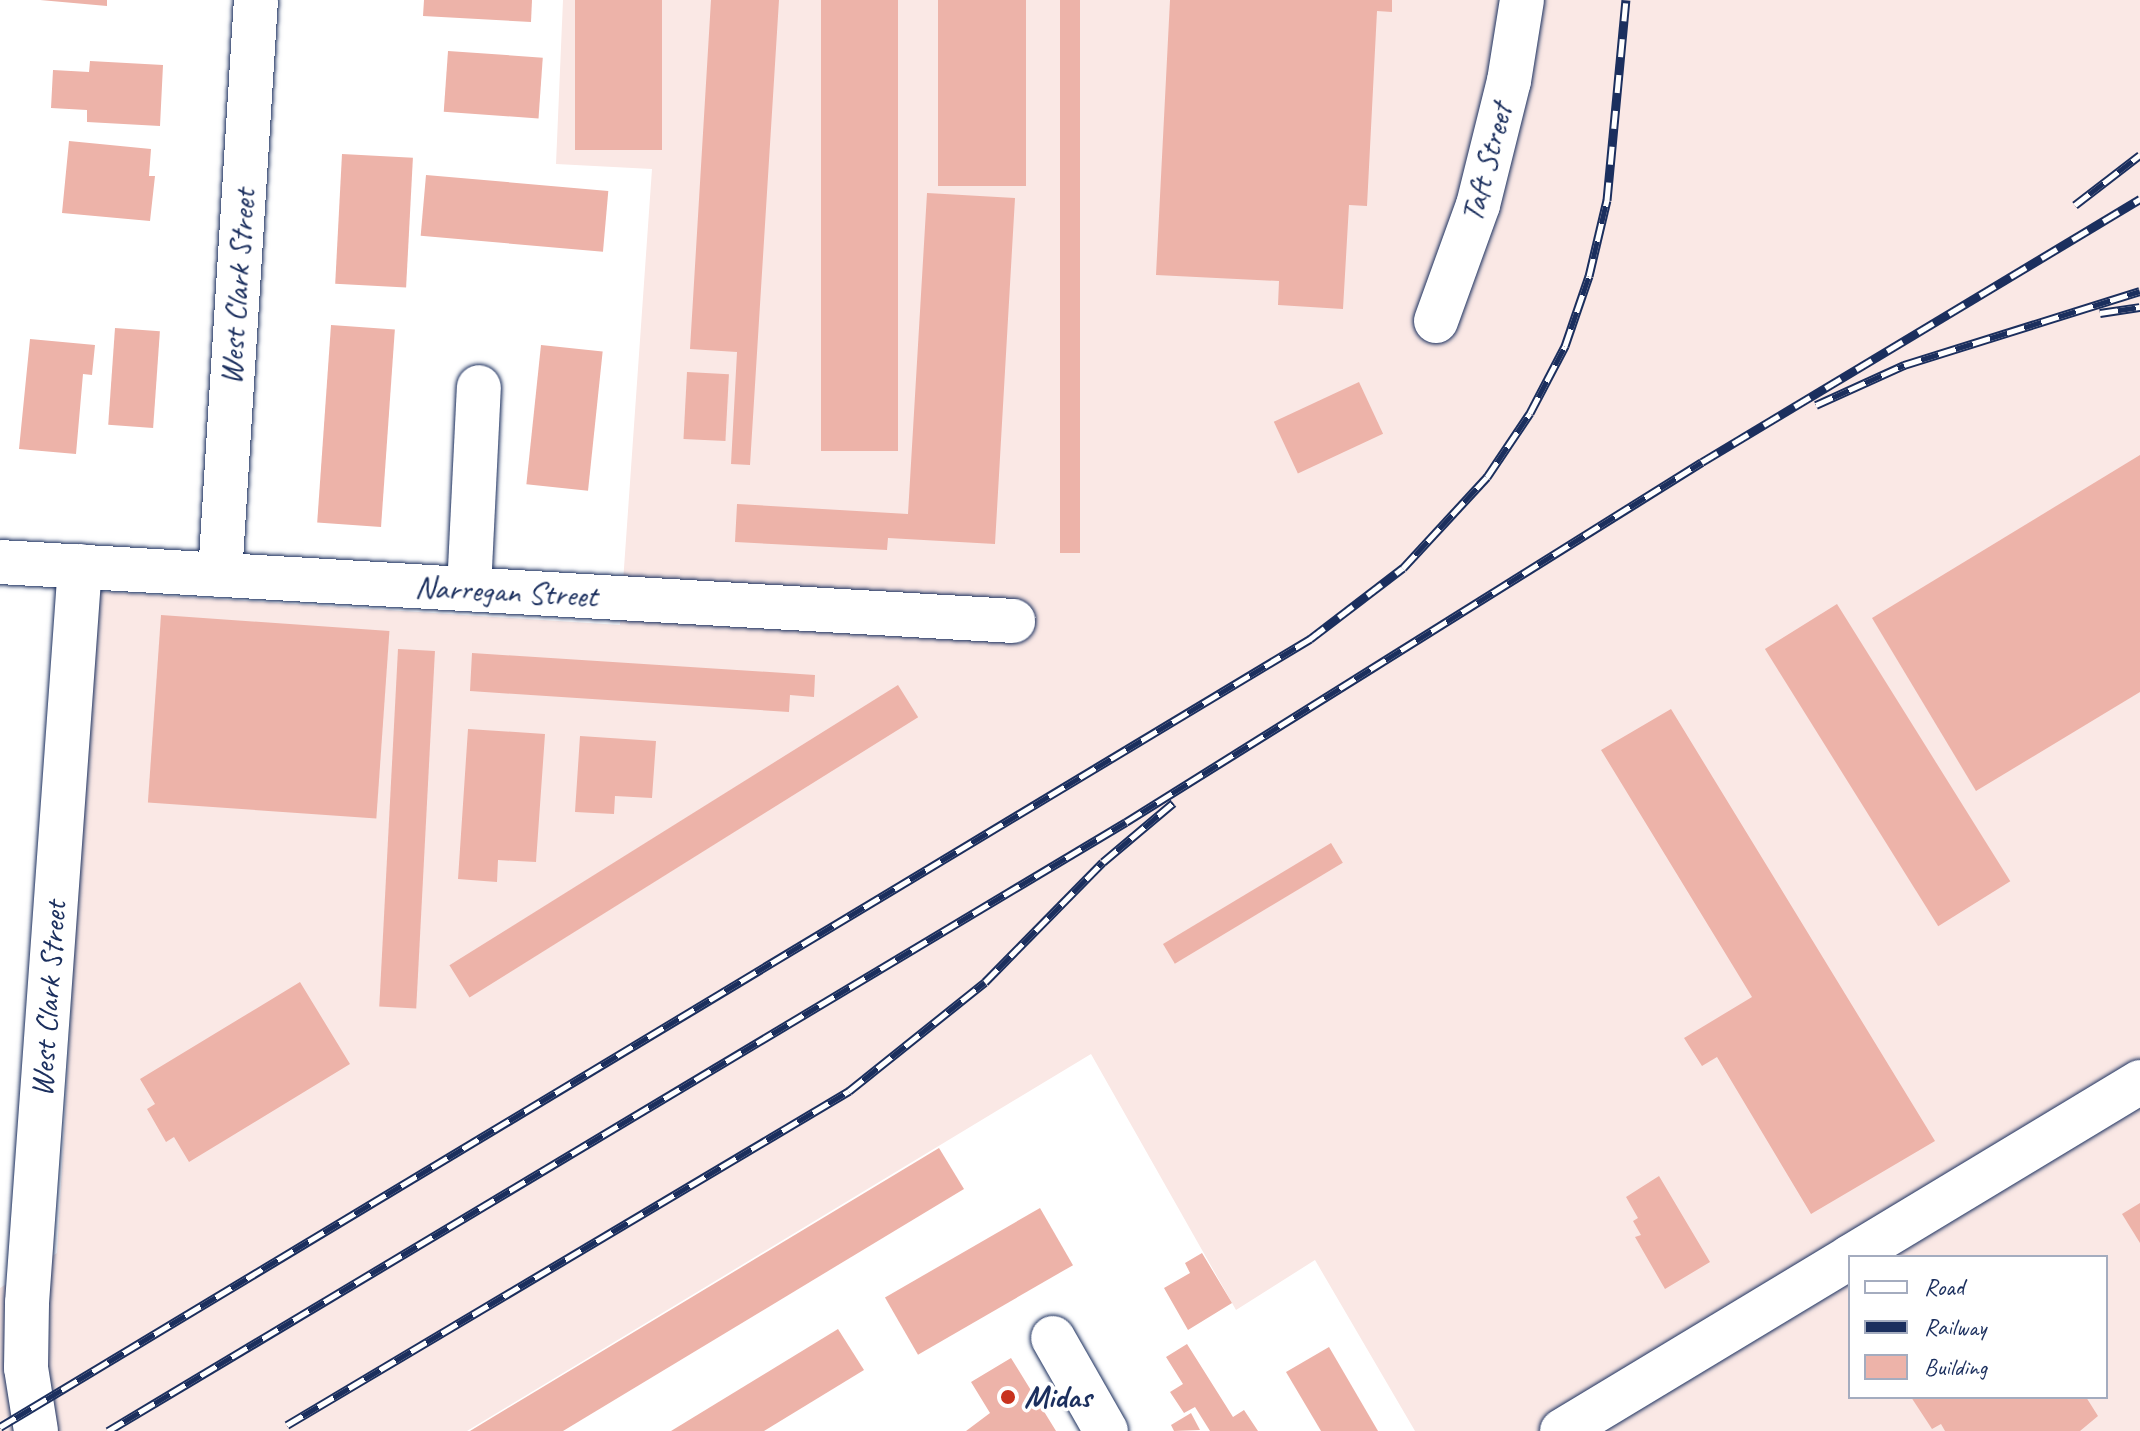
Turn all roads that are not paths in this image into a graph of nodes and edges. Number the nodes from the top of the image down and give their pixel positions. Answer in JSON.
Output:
{"nodes":[{"id":1,"x":256,"y":0,"type":"edge"},
{"id":2,"x":1522,"y":0,"type":"edge"},
{"id":3,"x":1436,"y":321,"type":"dead end"},
{"id":4,"x":479,"y":387,"type":"dead end"},
{"id":5,"x":0,"y":562,"type":"edge"},
{"id":6,"x":80,"y":566,"type":"junction"},
{"id":7,"x":220,"y":575,"type":"junction"},
{"id":8,"x":469,"y":589,"type":"junction"},
{"id":9,"x":1013,"y":621,"type":"dead end"},
{"id":10,"x":2140,"y":1082,"type":"edge"},
{"id":11,"x":17,"y":1214,"type":"edge"},
{"id":12,"x":1853,"y":1255,"type":"edge"},
{"id":13,"x":1848,"y":1258,"type":"edge"},
{"id":14,"x":1053,"y":1338,"type":"dead end"},
{"id":15,"x":13,"y":1375,"type":"edge"},
{"id":16,"x":36,"y":1431,"type":"edge"},
{"id":17,"x":1106,"y":1431,"type":"edge"},
{"id":18,"x":1562,"y":1431,"type":"edge"}],
"edges":[{"from":1,"to":7,"type":"street","name":"West Clark Street"},
{"from":2,"to":3,"type":"street","name":"Taft Street"},
{"from":4,"to":8,"type":"street"},
{"from":5,"to":6,"type":"street","name":"Narregan Street"},
{"from":6,"to":7,"type":"street","name":"Narregan Street"},
{"from":6,"to":11,"type":"street","name":"West Clark Street"},
{"from":7,"to":8,"type":"street","name":"Narregan Street"},
{"from":8,"to":9,"type":"street","name":"Narregan Street"},
{"from":10,"to":12,"type":"street"},
{"from":11,"to":15,"type":"street","name":"West Clark Street"},
{"from":13,"to":18,"type":"street"},
{"from":14,"to":17,"type":"street"},
{"from":15,"to":16,"type":"street","name":"West Clark Street"}]}
